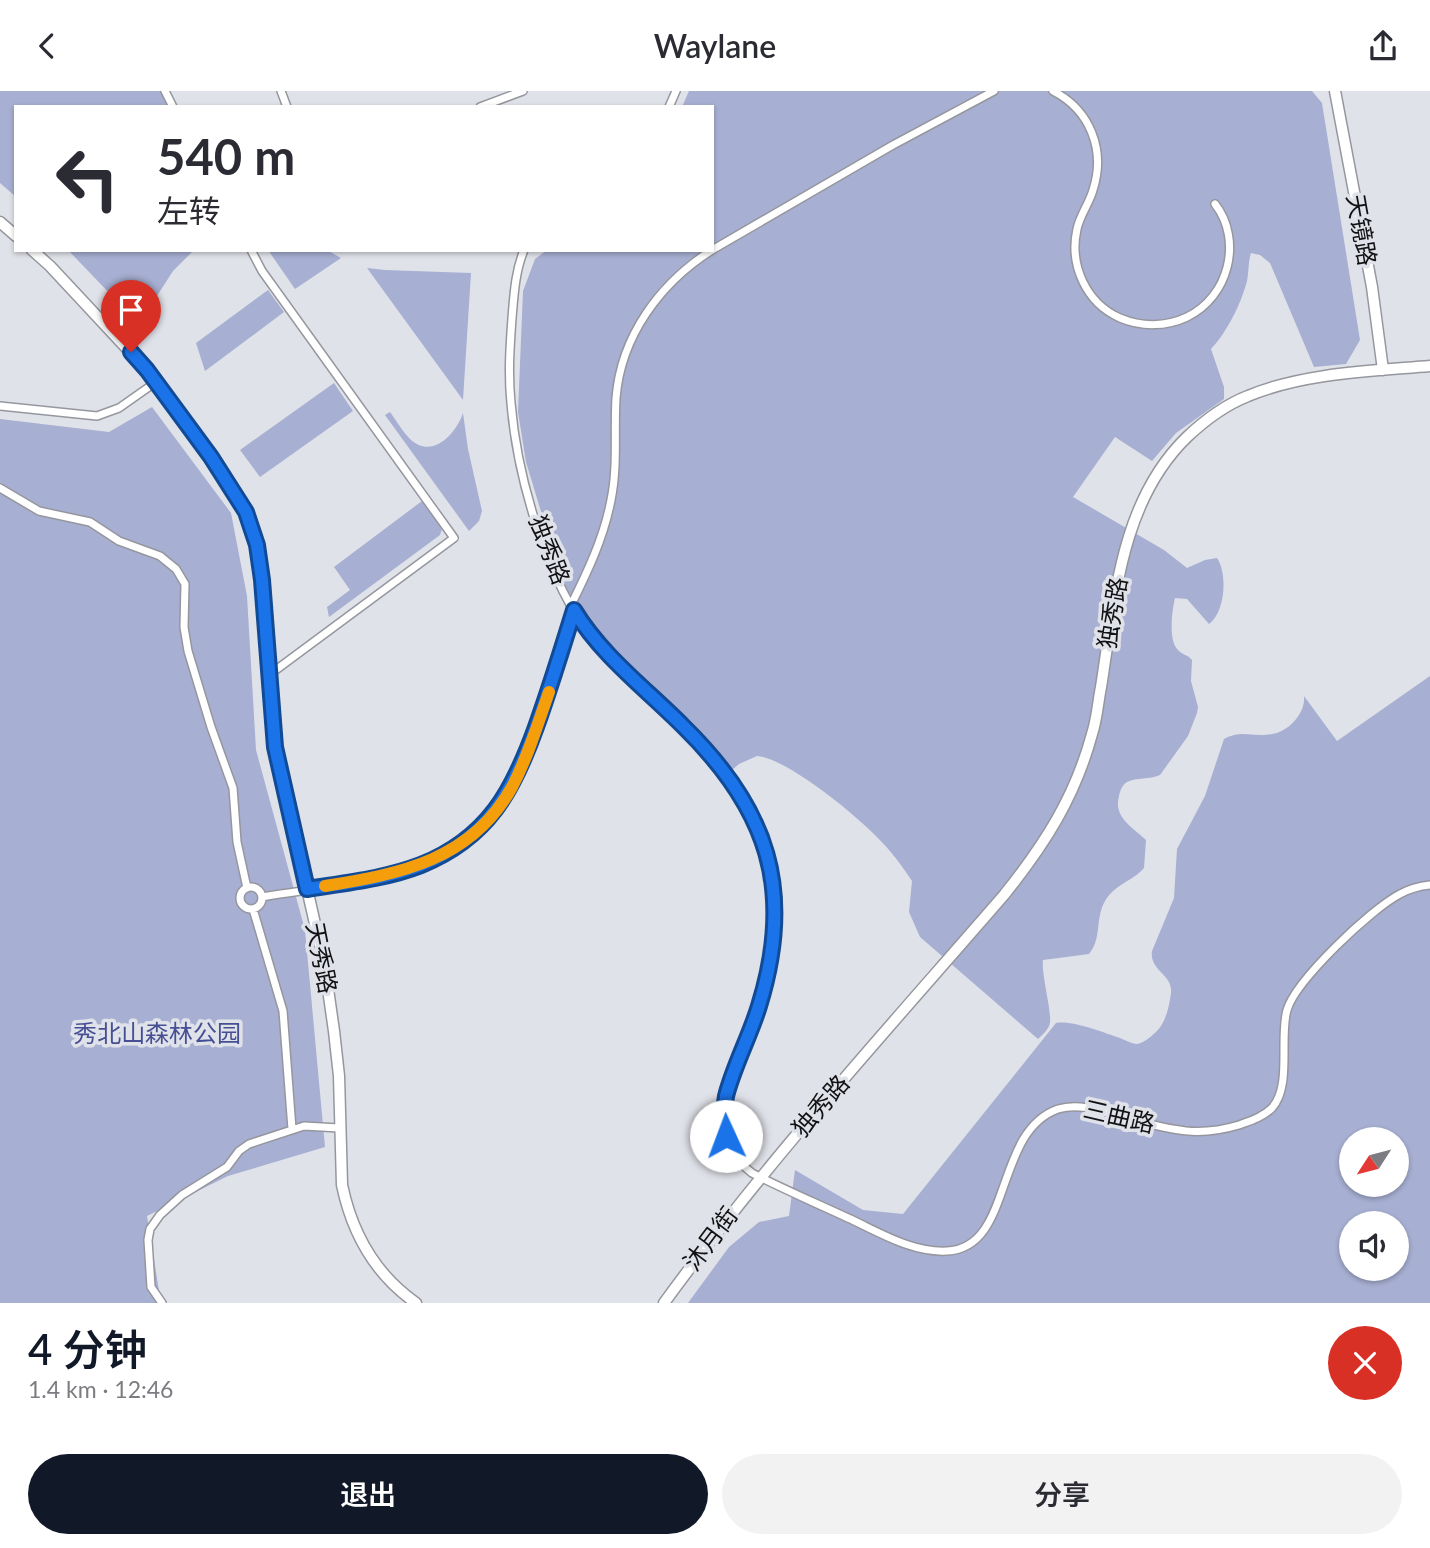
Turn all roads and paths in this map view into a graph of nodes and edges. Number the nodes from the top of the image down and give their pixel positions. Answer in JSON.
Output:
{"nodes":[{"id":1,"x":523,"y":91,"type":"edge"},
{"id":2,"x":994,"y":91,"type":"edge"},
{"id":3,"x":1053,"y":91,"type":"edge"},
{"id":4,"x":1335,"y":91,"type":"edge"},
{"id":5,"x":485,"y":105,"type":"edge"},
{"id":6,"x":1216,"y":204,"type":"dead end"},
{"id":7,"x":0,"y":222,"type":"edge"},
{"id":8,"x":14,"y":234,"type":"edge"},
{"id":9,"x":714,"y":249,"type":"edge"},
{"id":10,"x":35,"y":252,"type":"edge"},
{"id":11,"x":252,"y":252,"type":"edge"},
{"id":12,"x":523,"y":252,"type":"edge"},
{"id":13,"x":709,"y":252,"type":"edge"},
{"id":14,"x":1430,"y":366,"type":"edge"},
{"id":15,"x":1383,"y":370,"type":"junction"},
{"id":16,"x":156,"y":382,"type":"junction"},
{"id":17,"x":0,"y":406,"type":"edge"},
{"id":18,"x":0,"y":488,"type":"edge"},
{"id":19,"x":572,"y":607,"type":"junction"},
{"id":20,"x":268,"y":675,"type":"junction"},
{"id":21,"x":1430,"y":885,"type":"edge"},
{"id":22,"x":247,"y":888,"type":"junction"},
{"id":23,"x":307,"y":889,"type":"junction"},
{"id":24,"x":262,"y":897,"type":"junction"},
{"id":25,"x":253,"y":909,"type":"junction"},
{"id":26,"x":339,"y":1128,"type":"junction"},
{"id":27,"x":292,"y":1129,"type":"junction"},
{"id":28,"x":760,"y":1177,"type":"junction"},
{"id":29,"x":162,"y":1303,"type":"edge"},
{"id":30,"x":416,"y":1303,"type":"edge"},
{"id":31,"x":663,"y":1303,"type":"edge"}],
"edges":[{"from":1,"to":5,"type":"street"},
{"from":2,"to":9,"type":"street"},
{"from":3,"to":6,"type":"street"},
{"from":4,"to":15,"type":"main road","name":"天镜路"},
{"from":7,"to":8,"type":"main road"},
{"from":10,"to":16,"type":"main road","name":"天秀路"},
{"from":11,"to":20,"type":"street"},
{"from":12,"to":19,"type":"street","name":"独秀路"},
{"from":13,"to":19,"type":"street"},
{"from":14,"to":15,"type":"main road","name":"独秀路"},
{"from":15,"to":28,"type":"main road","name":"独秀路"},
{"from":16,"to":17,"type":"street"},
{"from":16,"to":20,"type":"main road","name":"天秀路"},
{"from":18,"to":22,"type":"street"},
{"from":19,"to":23,"type":"street"},
{"from":19,"to":28,"type":"street","name":"独秀路"},
{"from":20,"to":23,"type":"main road","name":"天秀路"},
{"from":21,"to":28,"type":"street","name":"三曲路"},
{"from":22,"to":24,"type":"street"},
{"from":22,"to":25,"type":"street"},
{"from":23,"to":24,"type":"street"},
{"from":23,"to":26,"type":"main road","name":"天秀路"},
{"from":24,"to":25,"type":"street"},
{"from":25,"to":27,"type":"street"},
{"from":26,"to":27,"type":"street"},
{"from":26,"to":30,"type":"main road","name":"天秀路"},
{"from":27,"to":29,"type":"street"},
{"from":28,"to":31,"type":"main road","name":"沐月街"}]}
